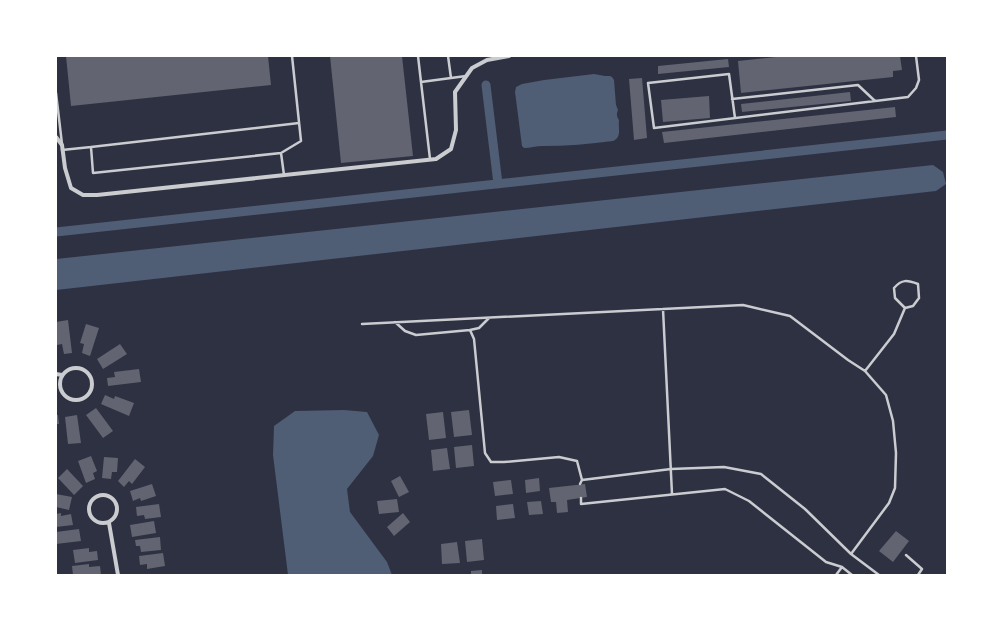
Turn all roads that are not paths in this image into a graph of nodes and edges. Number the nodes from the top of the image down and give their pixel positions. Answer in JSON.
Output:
{"nodes":[{"id":1,"x":292,"y":56,"type":"edge"},
{"id":2,"x":418,"y":56,"type":"edge"},
{"id":3,"x":448,"y":56,"type":"edge"},
{"id":4,"x":502,"y":56,"type":"edge"},
{"id":5,"x":509,"y":56,"type":"edge"},
{"id":6,"x":916,"y":56,"type":"edge"},
{"id":7,"x":466,"y":76,"type":"junction"},
{"id":8,"x":450,"y":78,"type":"junction"},
{"id":9,"x":421,"y":82,"type":"junction"},
{"id":10,"x":56,"y":93,"type":"edge"},
{"id":11,"x":732,"y":99,"type":"junction"},
{"id":12,"x":875,"y":101,"type":"junction"},
{"id":13,"x":734,"y":118,"type":"junction"},
{"id":14,"x":299,"y":123,"type":"junction"},
{"id":15,"x":56,"y":137,"type":"edge"},
{"id":16,"x":62,"y":145,"type":"junction"},
{"id":17,"x":91,"y":147,"type":"junction"},
{"id":18,"x":62,"y":150,"type":"junction"},
{"id":19,"x":281,"y":153,"type":"junction"},
{"id":20,"x":430,"y":160,"type":"junction"},
{"id":21,"x":284,"y":175,"type":"junction"},
{"id":22,"x":905,"y":308,"type":"junction"},
{"id":23,"x":663,"y":309,"type":"junction"},
{"id":24,"x":490,"y":318,"type":"junction"},
{"id":25,"x":395,"y":322,"type":"junction"},
{"id":26,"x":362,"y":324,"type":"dead end"},
{"id":27,"x":470,"y":330,"type":"junction"},
{"id":28,"x":865,"y":371,"type":"junction"},
{"id":29,"x":56,"y":374,"type":"edge"},
{"id":30,"x":62,"y":375,"type":"junction"},
{"id":31,"x":670,"y":469,"type":"junction"},
{"id":32,"x":582,"y":480,"type":"junction"},
{"id":33,"x":580,"y":484,"type":"dead end"},
{"id":34,"x":672,"y":494,"type":"junction"},
{"id":35,"x":581,"y":498,"type":"dead end"},
{"id":36,"x":109,"y":523,"type":"junction"},
{"id":37,"x":851,"y":554,"type":"junction"},
{"id":38,"x":906,"y":554,"type":"dead end"},
{"id":39,"x":842,"y":567,"type":"junction"},
{"id":40,"x":118,"y":575,"type":"edge"},
{"id":41,"x":836,"y":575,"type":"edge"},
{"id":42,"x":852,"y":575,"type":"edge"},
{"id":43,"x":879,"y":575,"type":"edge"},
{"id":44,"x":918,"y":575,"type":"edge"}],
"edges":[{"from":1,"to":14,"type":"lane"},
{"from":2,"to":9,"type":"lane"},
{"from":3,"to":8,"type":"lane"},
{"from":4,"to":5,"type":"street"},
{"from":4,"to":7,"type":"street"},
{"from":6,"to":12,"type":"lane"},
{"from":7,"to":8,"type":"lane"},
{"from":7,"to":20,"type":"street"},
{"from":8,"to":9,"type":"lane"},
{"from":9,"to":20,"type":"lane"},
{"from":10,"to":16,"type":"lane"},
{"from":11,"to":12,"type":"lane"},
{"from":11,"to":13,"type":"lane"},
{"from":11,"to":13,"type":"lane"},
{"from":12,"to":13,"type":"lane"},
{"from":14,"to":17,"type":"lane"},
{"from":14,"to":19,"type":"lane"},
{"from":15,"to":16,"type":"street"},
{"from":16,"to":18,"type":"street"},
{"from":17,"to":18,"type":"lane"},
{"from":17,"to":19,"type":"lane"},
{"from":18,"to":21,"type":"street"},
{"from":19,"to":21,"type":"lane"},
{"from":20,"to":21,"type":"street"},
{"from":22,"to":22,"type":"lane"},
{"from":22,"to":28,"type":"lane"},
{"from":23,"to":24,"type":"lane"},
{"from":23,"to":28,"type":"lane"},
{"from":23,"to":31,"type":"lane"},
{"from":24,"to":25,"type":"lane"},
{"from":24,"to":27,"type":"lane"},
{"from":25,"to":26,"type":"lane"},
{"from":25,"to":27,"type":"lane"},
{"from":27,"to":32,"type":"lane"},
{"from":28,"to":37,"type":"lane"},
{"from":29,"to":30,"type":"street"},
{"from":30,"to":30,"type":"street"},
{"from":31,"to":32,"type":"lane"},
{"from":31,"to":34,"type":"lane"},
{"from":31,"to":37,"type":"lane"},
{"from":32,"to":33,"type":"lane"},
{"from":34,"to":35,"type":"lane"},
{"from":34,"to":39,"type":"lane"},
{"from":36,"to":36,"type":"street"},
{"from":36,"to":40,"type":"street"},
{"from":37,"to":43,"type":"lane"},
{"from":38,"to":44,"type":"lane"},
{"from":39,"to":41,"type":"lane"},
{"from":39,"to":42,"type":"lane"}]}
